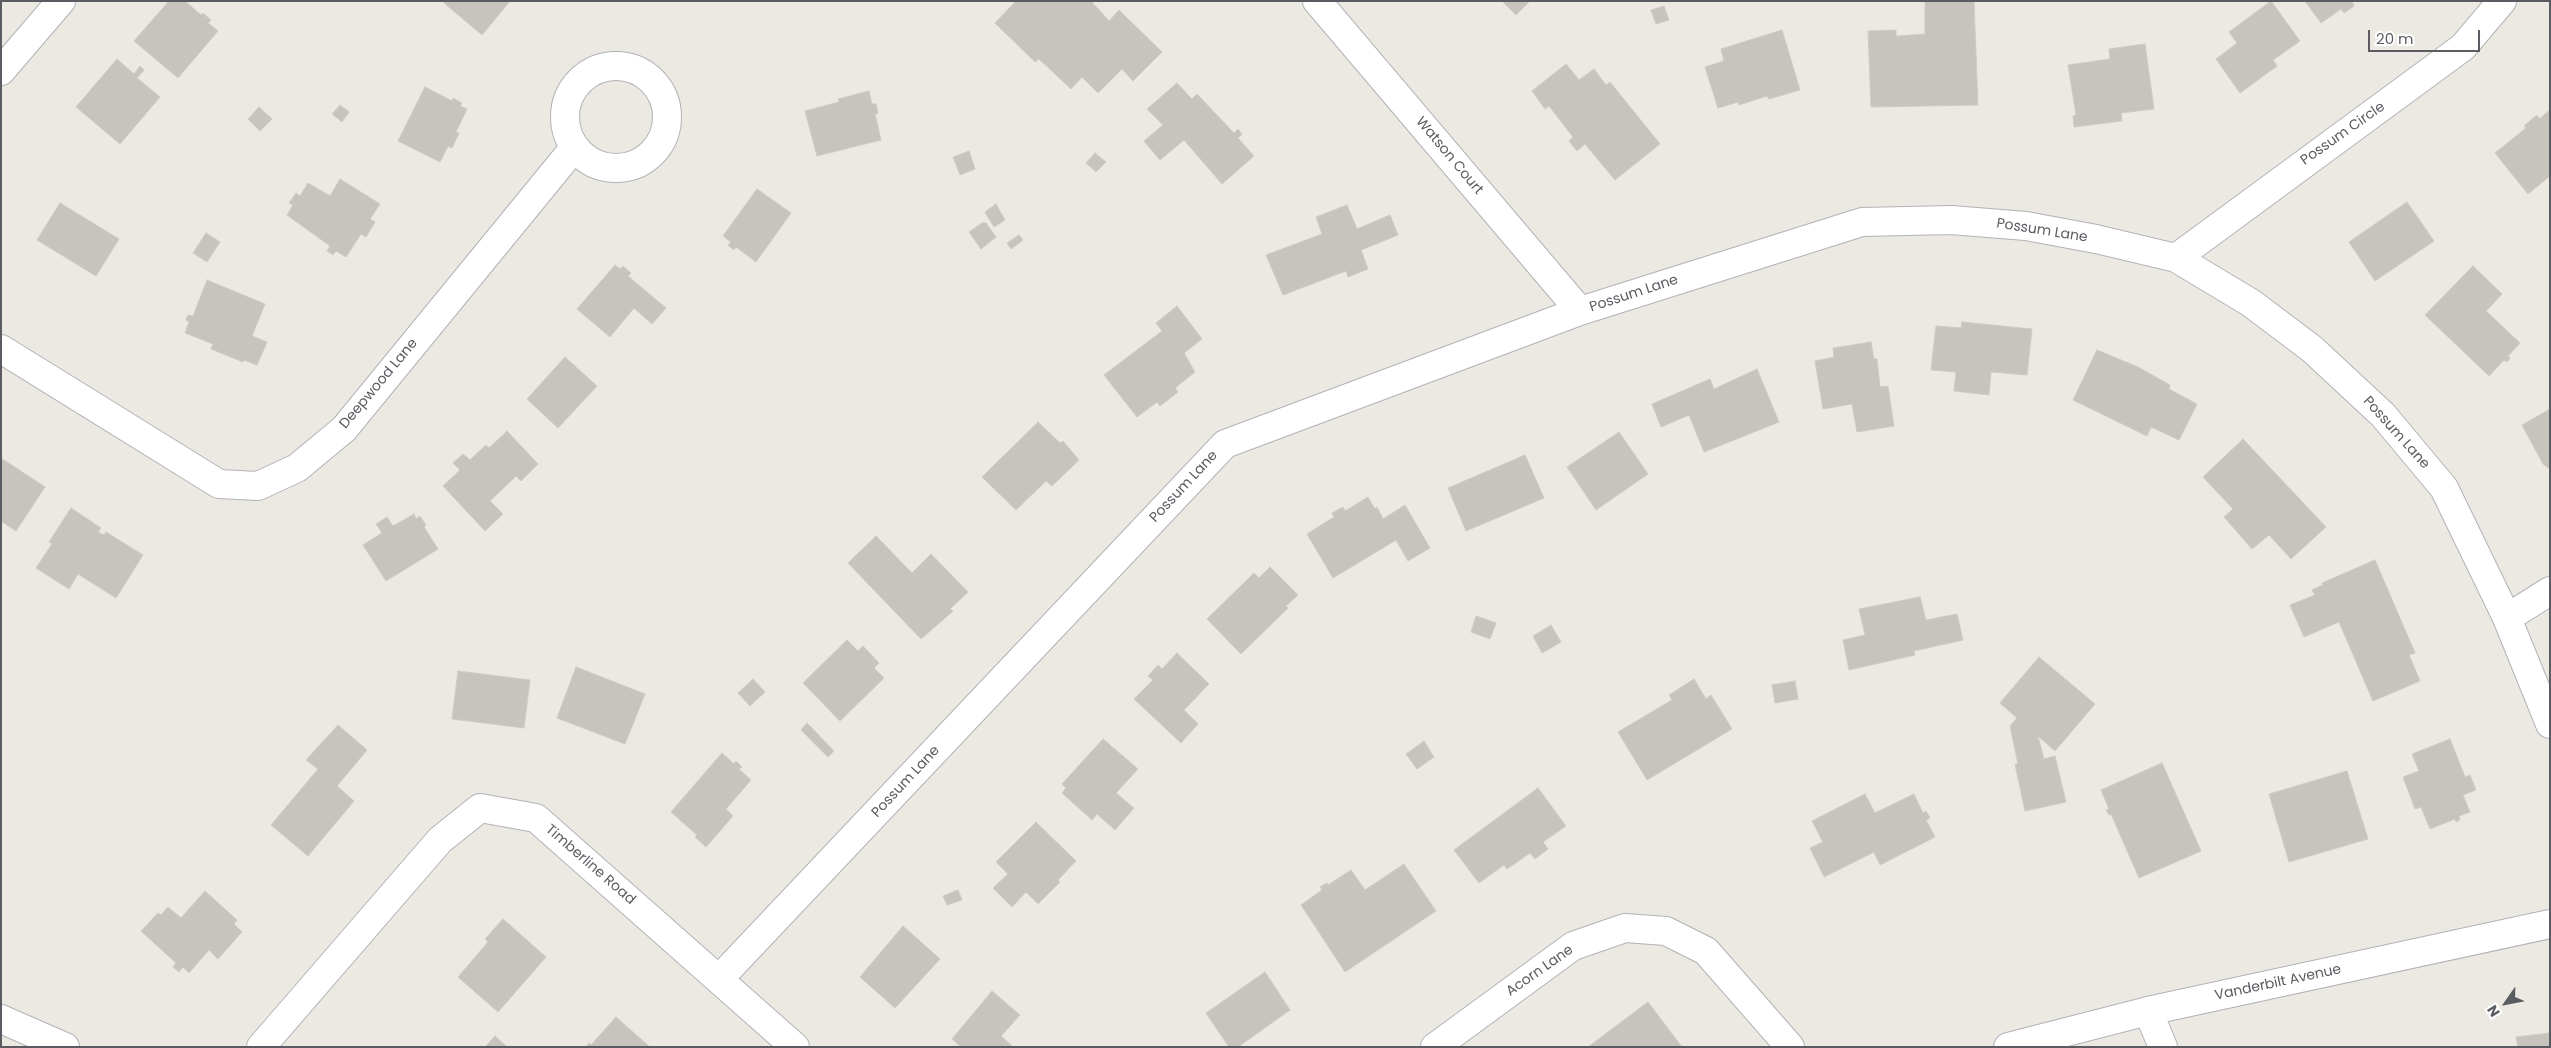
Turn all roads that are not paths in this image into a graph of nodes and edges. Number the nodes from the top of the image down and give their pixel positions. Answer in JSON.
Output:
{"nodes":[{"id":1,"x":61,"y":1,"type":"edge"},
{"id":2,"x":1317,"y":1,"type":"edge"},
{"id":3,"x":2502,"y":1,"type":"edge"},
{"id":4,"x":1,"y":71,"type":"edge"},
{"id":5,"x":574,"y":148,"type":"dead end"},
{"id":6,"x":2176,"y":258,"type":"junction"},
{"id":7,"x":1580,"y":311,"type":"junction"},
{"id":8,"x":1,"y":349,"type":"edge"},
{"id":9,"x":2550,"y":591,"type":"edge"},
{"id":10,"x":2507,"y":618,"type":"junction"},
{"id":11,"x":2550,"y":724,"type":"edge"},
{"id":12,"x":2550,"y":924,"type":"edge"},
{"id":13,"x":719,"y":979,"type":"junction"},
{"id":14,"x":2148,"y":1011,"type":"junction"},
{"id":15,"x":1,"y":1019,"type":"edge"},
{"id":16,"x":65,"y":1047,"type":"edge"},
{"id":17,"x":261,"y":1047,"type":"edge"},
{"id":18,"x":795,"y":1047,"type":"edge"},
{"id":19,"x":1435,"y":1047,"type":"edge"},
{"id":20,"x":1790,"y":1047,"type":"edge"},
{"id":21,"x":2008,"y":1047,"type":"edge"},
{"id":22,"x":2163,"y":1047,"type":"edge"}],
"edges":[{"from":1,"to":4,"type":"street"},
{"from":2,"to":7,"type":"street","name":"Watson Court"},
{"from":3,"to":6,"type":"street","name":"Possum Circle"},
{"from":5,"to":8,"type":"street","name":"Deepwood Lane"},
{"from":6,"to":7,"type":"street","name":"Possum Lane"},
{"from":6,"to":10,"type":"street","name":"Possum Lane"},
{"from":7,"to":13,"type":"street","name":"Possum Lane"},
{"from":9,"to":10,"type":"street"},
{"from":10,"to":11,"type":"street","name":"Possum Lane"},
{"from":12,"to":14,"type":"street","name":"Vanderbilt Avenue"},
{"from":13,"to":17,"type":"street","name":"Timberline Road"},
{"from":13,"to":18,"type":"street","name":"Timberline Road"},
{"from":14,"to":21,"type":"street","name":"Vanderbilt Avenue"},
{"from":14,"to":22,"type":"street"},
{"from":15,"to":16,"type":"street"},
{"from":19,"to":20,"type":"street","name":"Acorn Lane"}]}
